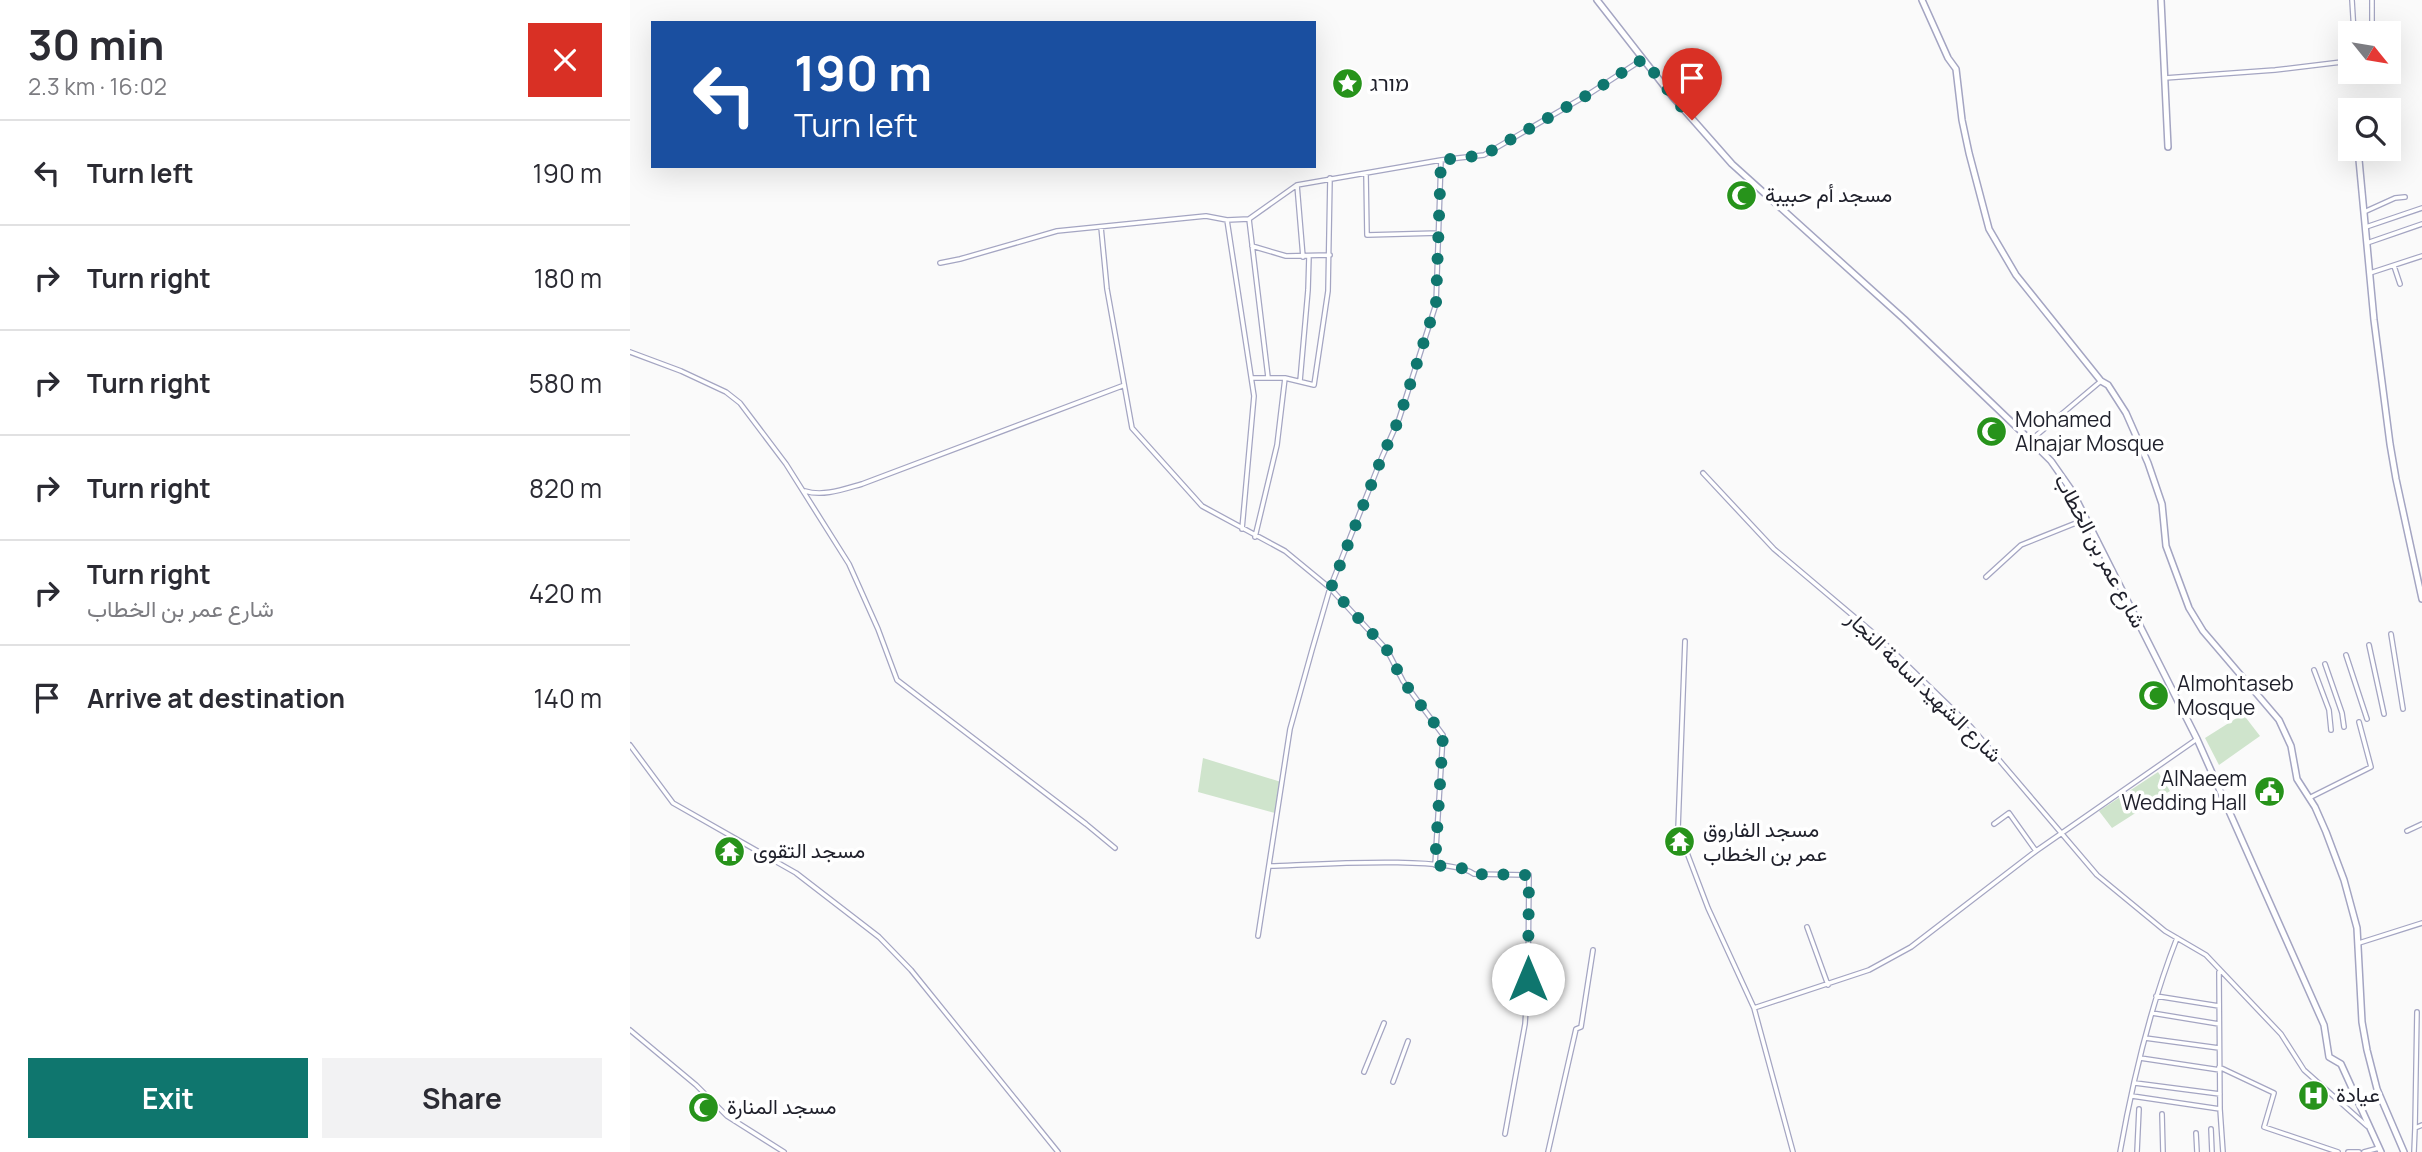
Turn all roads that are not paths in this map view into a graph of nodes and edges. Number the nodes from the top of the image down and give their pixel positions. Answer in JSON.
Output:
{"nodes":[{"id":1,"x":1597,"y":0,"type":"edge"},
{"id":2,"x":1922,"y":0,"type":"edge"},
{"id":3,"x":2161,"y":0,"type":"edge"},
{"id":4,"x":2352,"y":0,"type":"edge"},
{"id":5,"x":2372,"y":0,"type":"edge"},
{"id":6,"x":2353,"y":21,"type":"edge"},
{"id":7,"x":2372,"y":21,"type":"edge"},
{"id":8,"x":1643,"y":59,"type":"junction"},
{"id":9,"x":2338,"y":62,"type":"edge"},
{"id":10,"x":2165,"y":78,"type":"junction"},
{"id":11,"x":2168,"y":147,"type":"dead end"},
{"id":12,"x":1441,"y":160,"type":"junction"},
{"id":13,"x":2359,"y":161,"type":"edge"},
{"id":14,"x":1366,"y":174,"type":"junction"},
{"id":15,"x":1330,"y":178,"type":"junction"},
{"id":16,"x":1297,"y":186,"type":"junction"},
{"id":17,"x":2404,"y":197,"type":"dead end"},
{"id":18,"x":2422,"y":208,"type":"edge"},
{"id":19,"x":2364,"y":212,"type":"junction"},
{"id":20,"x":1249,"y":219,"type":"junction"},
{"id":21,"x":1227,"y":220,"type":"junction"},
{"id":22,"x":2422,"y":224,"type":"edge"},
{"id":23,"x":2366,"y":227,"type":"junction"},
{"id":24,"x":1101,"y":228,"type":"junction"},
{"id":25,"x":1439,"y":233,"type":"junction"},
{"id":26,"x":2367,"y":243,"type":"junction"},
{"id":27,"x":1252,"y":246,"type":"junction"},
{"id":28,"x":1309,"y":256,"type":"junction"},
{"id":29,"x":1330,"y":256,"type":"junction"},
{"id":30,"x":2422,"y":256,"type":"edge"},
{"id":31,"x":1303,"y":257,"type":"junction"},
{"id":32,"x":940,"y":263,"type":"dead end"},
{"id":33,"x":2394,"y":266,"type":"junction"},
{"id":34,"x":2370,"y":273,"type":"junction"},
{"id":35,"x":2400,"y":284,"type":"dead end"},
{"id":36,"x":630,"y":352,"type":"edge"},
{"id":37,"x":1268,"y":377,"type":"junction"},
{"id":38,"x":1252,"y":378,"type":"junction"},
{"id":39,"x":1285,"y":378,"type":"junction"},
{"id":40,"x":1300,"y":381,"type":"junction"},
{"id":41,"x":2101,"y":381,"type":"junction"},
{"id":42,"x":1122,"y":386,"type":"junction"},
{"id":43,"x":2031,"y":440,"type":"junction"},
{"id":44,"x":1703,"y":473,"type":"dead end"},
{"id":45,"x":804,"y":491,"type":"junction"},
{"id":46,"x":2086,"y":519,"type":"junction"},
{"id":47,"x":1242,"y":529,"type":"junction"},
{"id":48,"x":1255,"y":537,"type":"junction"},
{"id":49,"x":1986,"y":577,"type":"dead end"},
{"id":50,"x":1331,"y":588,"type":"junction"},
{"id":51,"x":2422,"y":599,"type":"edge"},
{"id":52,"x":2391,"y":634,"type":"dead end"},
{"id":53,"x":1685,"y":641,"type":"dead end"},
{"id":54,"x":2369,"y":645,"type":"dead end"},
{"id":55,"x":2346,"y":655,"type":"dead end"},
{"id":56,"x":2325,"y":664,"type":"dead end"},
{"id":57,"x":2314,"y":670,"type":"dead end"},
{"id":58,"x":2403,"y":709,"type":"dead end"},
{"id":59,"x":2384,"y":715,"type":"dead end"},
{"id":60,"x":2367,"y":719,"type":"dead end"},
{"id":61,"x":2359,"y":722,"type":"dead end"},
{"id":62,"x":2344,"y":727,"type":"dead end"},
{"id":63,"x":2332,"y":730,"type":"dead end"},
{"id":64,"x":2197,"y":739,"type":"junction"},
{"id":65,"x":630,"y":745,"type":"edge"},
{"id":66,"x":2309,"y":797,"type":"junction"},
{"id":67,"x":1994,"y":824,"type":"dead end"},
{"id":68,"x":2422,"y":824,"type":"edge"},
{"id":69,"x":2407,"y":831,"type":"dead end"},
{"id":70,"x":2061,"y":834,"type":"junction"},
{"id":71,"x":1115,"y":848,"type":"dead end"},
{"id":72,"x":2036,"y":851,"type":"junction"},
{"id":73,"x":1435,"y":865,"type":"junction"},
{"id":74,"x":1270,"y":866,"type":"junction"},
{"id":75,"x":2422,"y":923,"type":"edge"},
{"id":76,"x":1807,"y":927,"type":"dead end"},
{"id":77,"x":1258,"y":936,"type":"dead end"},
{"id":78,"x":2177,"y":938,"type":"junction"},
{"id":79,"x":2359,"y":943,"type":"junction"},
{"id":80,"x":1593,"y":950,"type":"dead end"},
{"id":81,"x":2219,"y":970,"type":"junction"},
{"id":82,"x":1828,"y":985,"type":"junction"},
{"id":83,"x":2156,"y":996,"type":"junction"},
{"id":84,"x":2219,"y":1006,"type":"junction"},
{"id":85,"x":1754,"y":1007,"type":"junction"},
{"id":86,"x":2417,"y":1012,"type":"dead end"},
{"id":87,"x":2151,"y":1013,"type":"junction"},
{"id":88,"x":1384,"y":1023,"type":"dead end"},
{"id":89,"x":2219,"y":1024,"type":"junction"},
{"id":90,"x":630,"y":1030,"type":"edge"},
{"id":91,"x":2145,"y":1038,"type":"junction"},
{"id":92,"x":1408,"y":1041,"type":"dead end"},
{"id":93,"x":2219,"y":1048,"type":"junction"},
{"id":94,"x":2140,"y":1058,"type":"junction"},
{"id":95,"x":2220,"y":1069,"type":"junction"},
{"id":96,"x":1364,"y":1072,"type":"dead end"},
{"id":97,"x":1392,"y":1082,"type":"dead end"},
{"id":98,"x":2135,"y":1083,"type":"junction"},
{"id":99,"x":2220,"y":1094,"type":"junction"},
{"id":100,"x":2132,"y":1096,"type":"junction"},
{"id":101,"x":2220,"y":1108,"type":"junction"},
{"id":102,"x":2139,"y":1109,"type":"dead end"},
{"id":103,"x":2162,"y":1114,"type":"dead end"},
{"id":104,"x":2422,"y":1125,"type":"edge"},
{"id":105,"x":2415,"y":1128,"type":"junction"},
{"id":106,"x":2211,"y":1129,"type":"dead end"},
{"id":107,"x":2371,"y":1130,"type":"junction"},
{"id":108,"x":2196,"y":1133,"type":"dead end"},
{"id":109,"x":1504,"y":1134,"type":"dead end"},
{"id":110,"x":2380,"y":1150,"type":"edge"},
{"id":111,"x":784,"y":1152,"type":"edge"},
{"id":112,"x":1058,"y":1152,"type":"edge"},
{"id":113,"x":1548,"y":1152,"type":"edge"},
{"id":114,"x":1793,"y":1152,"type":"edge"},
{"id":115,"x":2120,"y":1152,"type":"edge"},
{"id":116,"x":2137,"y":1152,"type":"edge"},
{"id":117,"x":2163,"y":1152,"type":"edge"},
{"id":118,"x":2197,"y":1152,"type":"edge"},
{"id":119,"x":2213,"y":1152,"type":"edge"},
{"id":120,"x":2223,"y":1152,"type":"edge"},
{"id":121,"x":2339,"y":1152,"type":"edge"},
{"id":122,"x":2348,"y":1152,"type":"edge"},
{"id":123,"x":2361,"y":1152,"type":"edge"},
{"id":124,"x":2404,"y":1152,"type":"edge"},
{"id":125,"x":2414,"y":1152,"type":"edge"}],
"edges":[{"from":1,"to":8,"type":"street","name":"شارع عمر بن الخطاب"},
{"from":2,"to":41,"type":"street"},
{"from":3,"to":10,"type":"street"},
{"from":4,"to":6,"type":"street"},
{"from":5,"to":7,"type":"street"},
{"from":8,"to":12,"type":"street"},
{"from":8,"to":43,"type":"street","name":"شارع عمر بن الخطاب"},
{"from":9,"to":10,"type":"street"},
{"from":10,"to":11,"type":"street"},
{"from":12,"to":14,"type":"street"},
{"from":12,"to":25,"type":"street"},
{"from":13,"to":19,"type":"street"},
{"from":14,"to":15,"type":"street"},
{"from":14,"to":25,"type":"street"},
{"from":15,"to":16,"type":"street"},
{"from":15,"to":29,"type":"street"},
{"from":16,"to":20,"type":"street"},
{"from":16,"to":31,"type":"street"},
{"from":17,"to":19,"type":"street"},
{"from":18,"to":23,"type":"street"},
{"from":19,"to":23,"type":"street"},
{"from":20,"to":21,"type":"street"},
{"from":20,"to":27,"type":"street"},
{"from":21,"to":24,"type":"street"},
{"from":21,"to":38,"type":"street"},
{"from":22,"to":26,"type":"street"},
{"from":23,"to":26,"type":"street"},
{"from":24,"to":32,"type":"street"},
{"from":24,"to":42,"type":"street"},
{"from":25,"to":50,"type":"street"},
{"from":26,"to":34,"type":"street"},
{"from":27,"to":31,"type":"street"},
{"from":27,"to":37,"type":"street"},
{"from":28,"to":29,"type":"street"},
{"from":28,"to":31,"type":"street"},
{"from":28,"to":40,"type":"street"},
{"from":29,"to":40,"type":"street"},
{"from":30,"to":33,"type":"street"},
{"from":33,"to":34,"type":"street"},
{"from":33,"to":35,"type":"street"},
{"from":34,"to":51,"type":"street"},
{"from":36,"to":45,"type":"street"},
{"from":37,"to":38,"type":"street"},
{"from":37,"to":39,"type":"street"},
{"from":38,"to":47,"type":"street"},
{"from":39,"to":40,"type":"street"},
{"from":39,"to":48,"type":"street"},
{"from":41,"to":43,"type":"street"},
{"from":41,"to":66,"type":"street"},
{"from":42,"to":45,"type":"street"},
{"from":42,"to":47,"type":"street"},
{"from":43,"to":46,"type":"street","name":"شارع عمر بن الخطاب"},
{"from":44,"to":70,"type":"street","name":"شارع الشهيد اسامة النجار"},
{"from":45,"to":71,"type":"street"},
{"from":46,"to":49,"type":"street"},
{"from":46,"to":64,"type":"street","name":"شارع عمر بن الخطاب"},
{"from":47,"to":48,"type":"street"},
{"from":48,"to":50,"type":"street"},
{"from":50,"to":73,"type":"street"},
{"from":50,"to":74,"type":"street"},
{"from":52,"to":58,"type":"street"},
{"from":53,"to":85,"type":"street"},
{"from":54,"to":59,"type":"street"},
{"from":55,"to":60,"type":"street"},
{"from":56,"to":62,"type":"street"},
{"from":57,"to":63,"type":"street"},
{"from":61,"to":66,"type":"street"},
{"from":64,"to":70,"type":"street"},
{"from":64,"to":107,"type":"street","name":"شارع عمر بن الخطاب"},
{"from":65,"to":112,"type":"street"},
{"from":66,"to":79,"type":"street"},
{"from":67,"to":72,"type":"street"},
{"from":68,"to":69,"type":"street"},
{"from":70,"to":72,"type":"street"},
{"from":70,"to":78,"type":"street","name":"شارع الشهيد اسامة النجار"},
{"from":72,"to":82,"type":"street"},
{"from":73,"to":74,"type":"street"},
{"from":73,"to":109,"type":"street"},
{"from":74,"to":77,"type":"street"},
{"from":75,"to":79,"type":"street"},
{"from":76,"to":82,"type":"street"},
{"from":78,"to":81,"type":"street","name":"شارع الشهيد اسامة النجار"},
{"from":78,"to":83,"type":"street"},
{"from":79,"to":124,"type":"street"},
{"from":80,"to":113,"type":"street"},
{"from":81,"to":84,"type":"street"},
{"from":81,"to":107,"type":"street","name":"شارع الشهيد اسامة النجار"},
{"from":82,"to":85,"type":"street"},
{"from":83,"to":84,"type":"street"},
{"from":83,"to":87,"type":"street"},
{"from":84,"to":89,"type":"street"},
{"from":85,"to":114,"type":"street"},
{"from":86,"to":105,"type":"street"},
{"from":87,"to":89,"type":"street"},
{"from":87,"to":91,"type":"street"},
{"from":88,"to":96,"type":"street"},
{"from":89,"to":93,"type":"street"},
{"from":90,"to":111,"type":"street"},
{"from":91,"to":93,"type":"street"},
{"from":91,"to":94,"type":"street"},
{"from":92,"to":97,"type":"street"},
{"from":93,"to":95,"type":"street"},
{"from":94,"to":95,"type":"street"},
{"from":94,"to":98,"type":"street"},
{"from":95,"to":99,"type":"street"},
{"from":95,"to":121,"type":"street"},
{"from":98,"to":99,"type":"street"},
{"from":98,"to":100,"type":"street"},
{"from":99,"to":101,"type":"street"},
{"from":100,"to":101,"type":"street"},
{"from":100,"to":115,"type":"street"},
{"from":101,"to":120,"type":"street"},
{"from":102,"to":116,"type":"street"},
{"from":103,"to":117,"type":"street"},
{"from":104,"to":105,"type":"street"},
{"from":105,"to":125,"type":"street"},
{"from":106,"to":119,"type":"street"},
{"from":107,"to":110,"type":"street","name":"شارع عمر بن الخطاب"},
{"from":108,"to":118,"type":"street"},
{"from":110,"to":123,"type":"street"},
{"from":122,"to":123,"type":"street"}]}
